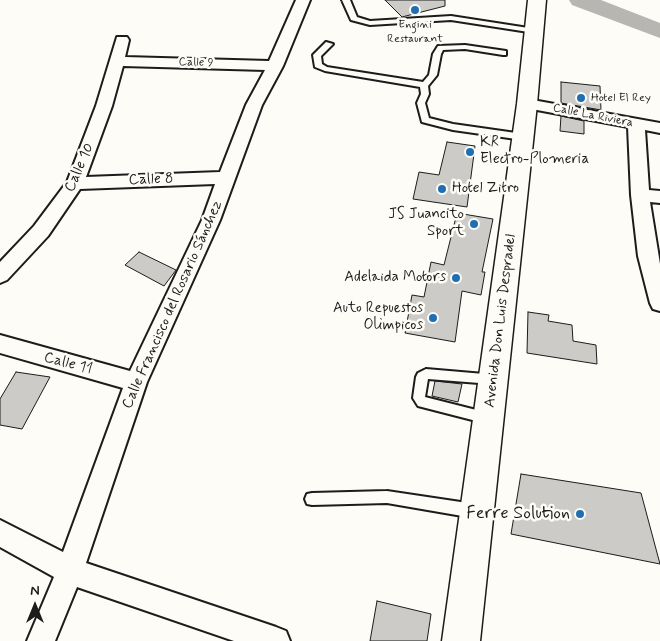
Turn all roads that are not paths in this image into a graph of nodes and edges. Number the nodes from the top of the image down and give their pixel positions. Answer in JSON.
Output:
{"nodes":[{"id":1,"x":303,"y":0,"type":"edge"},
{"id":2,"x":346,"y":0,"type":"edge"},
{"id":3,"x":536,"y":14,"type":"edge"},
{"id":4,"x":122,"y":40,"type":"dead end"},
{"id":5,"x":329,"y":44,"type":"dead end"},
{"id":6,"x":503,"y":53,"type":"dead end"},
{"id":7,"x":117,"y":61,"type":"junction"},
{"id":8,"x":274,"y":66,"type":"junction"},
{"id":9,"x":424,"y":86,"type":"junction"},
{"id":10,"x":527,"y":104,"type":"junction"},
{"id":11,"x":636,"y":124,"type":"junction"},
{"id":12,"x":660,"y":128,"type":"edge"},
{"id":13,"x":523,"y":137,"type":"junction"},
{"id":14,"x":227,"y":178,"type":"junction"},
{"id":15,"x":75,"y":183,"type":"junction"},
{"id":16,"x":640,"y":195,"type":"junction"},
{"id":17,"x":660,"y":197,"type":"edge"},
{"id":18,"x":0,"y":274,"type":"edge"},
{"id":19,"x":657,"y":283,"type":"edge"},
{"id":20,"x":660,"y":303,"type":"edge"},
{"id":21,"x":0,"y":344,"type":"edge"},
{"id":22,"x":494,"y":379,"type":"junction"},
{"id":23,"x":136,"y":382,"type":"junction"},
{"id":24,"x":490,"y":419,"type":"junction"},
{"id":25,"x":312,"y":499,"type":"dead end"},
{"id":26,"x":477,"y":511,"type":"junction"},
{"id":27,"x":0,"y":533,"type":"edge"},
{"id":28,"x":70,"y":571,"type":"junction"},
{"id":29,"x":41,"y":641,"type":"edge"},
{"id":30,"x":276,"y":641,"type":"edge"},
{"id":31,"x":461,"y":641,"type":"edge"}],
"edges":[{"from":1,"to":8,"type":"street","name":"Calle Francisco del Rosario Sánchez"},
{"from":2,"to":3,"type":"lane"},
{"from":3,"to":10,"type":"main road","name":"Avenida Don Luis Despradel"},
{"from":4,"to":7,"type":"street","name":"Calle 10"},
{"from":5,"to":9,"type":"lane"},
{"from":6,"to":9,"type":"lane"},
{"from":7,"to":8,"type":"street","name":"Calle 9"},
{"from":7,"to":15,"type":"street","name":"Calle 10"},
{"from":8,"to":14,"type":"street","name":"Calle Francisco del Rosario Sánchez"},
{"from":9,"to":13,"type":"lane"},
{"from":10,"to":11,"type":"street","name":"Calle La Riviera"},
{"from":10,"to":13,"type":"main road","name":"Avenida Don Luis Despradel"},
{"from":11,"to":12,"type":"street","name":"Calle La Riviera"},
{"from":11,"to":16,"type":"street"},
{"from":13,"to":22,"type":"main road","name":"Avenida Don Luis Despradel"},
{"from":14,"to":15,"type":"street","name":"Calle 8"},
{"from":14,"to":23,"type":"street","name":"Calle Francisco del Rosario Sánchez"},
{"from":15,"to":18,"type":"street","name":"Calle 10"},
{"from":16,"to":17,"type":"street"},
{"from":16,"to":19,"type":"street"},
{"from":19,"to":20,"type":"street"},
{"from":21,"to":23,"type":"street","name":"Calle 11"},
{"from":22,"to":24,"type":"main road","name":"Avenida Don Luis Despradel"},
{"from":22,"to":24,"type":"lane"},
{"from":23,"to":28,"type":"street","name":"Calle Francisco del Rosario Sánchez"},
{"from":24,"to":26,"type":"main road","name":"Avenida Don Luis Despradel"},
{"from":25,"to":26,"type":"lane"},
{"from":26,"to":31,"type":"main road","name":"Avenida Don Luis Despradel"},
{"from":27,"to":28,"type":"street"},
{"from":28,"to":29,"type":"street","name":"Calle Francisco del Rosario Sánchez"},
{"from":28,"to":30,"type":"street"}]}
